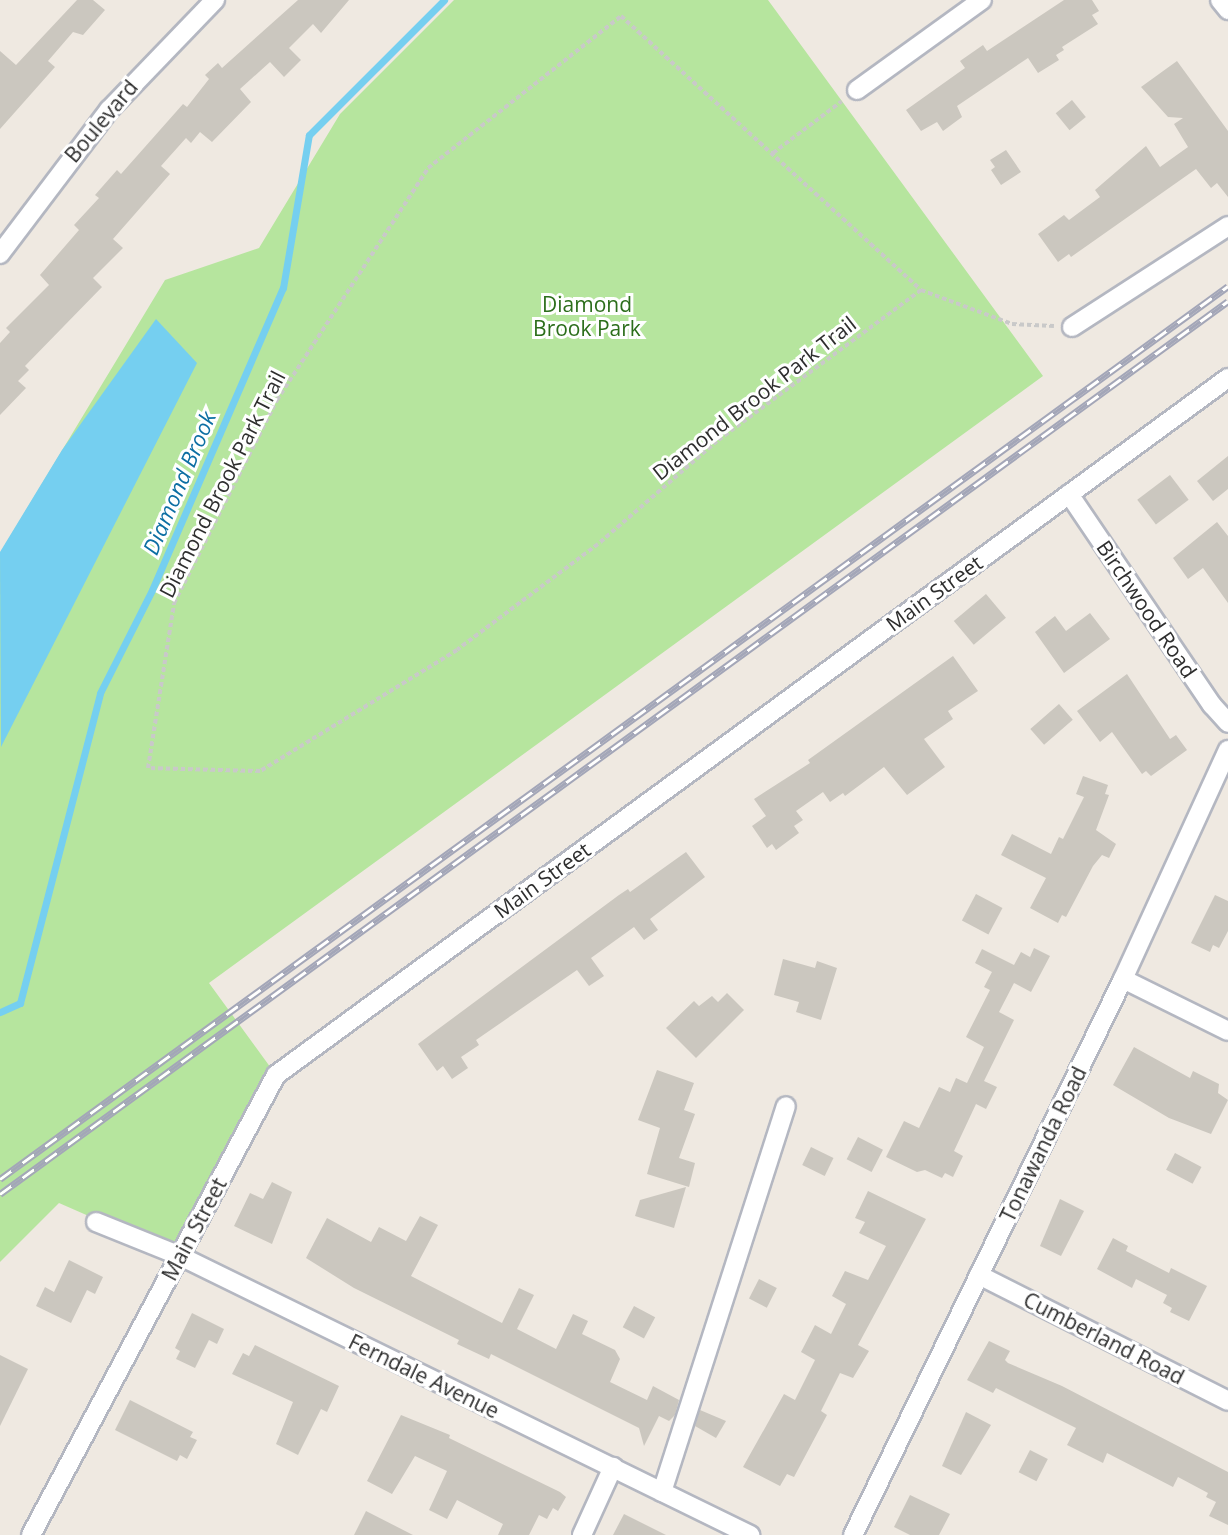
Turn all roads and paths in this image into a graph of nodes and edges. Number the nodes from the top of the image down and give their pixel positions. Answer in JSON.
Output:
{"nodes":[{"id":1,"x":215,"y":0,"type":"edge"},
{"id":2,"x":982,"y":0,"type":"edge"},
{"id":3,"x":1220,"y":0,"type":"edge"},
{"id":4,"x":1228,"y":10,"type":"edge"},
{"id":5,"x":857,"y":90,"type":"joint"},
{"id":6,"x":773,"y":153,"type":"junction"},
{"id":7,"x":1228,"y":226,"type":"edge"},
{"id":8,"x":0,"y":254,"type":"edge"},
{"id":9,"x":921,"y":290,"type":"junction"},
{"id":10,"x":1072,"y":327,"type":"joint"},
{"id":11,"x":1228,"y":378,"type":"edge"},
{"id":12,"x":1069,"y":494,"type":"junction"},
{"id":13,"x":1228,"y":723,"type":"edge"},
{"id":14,"x":1228,"y":750,"type":"edge"},
{"id":15,"x":1123,"y":979,"type":"junction"},
{"id":16,"x":1228,"y":1031,"type":"edge"},
{"id":17,"x":786,"y":1106,"type":"dead end"},
{"id":18,"x":96,"y":1222,"type":"dead end"},
{"id":19,"x":180,"y":1256,"type":"junction"},
{"id":20,"x":979,"y":1275,"type":"junction"},
{"id":21,"x":1228,"y":1401,"type":"edge"},
{"id":22,"x":613,"y":1467,"type":"junction"},
{"id":23,"x":662,"y":1492,"type":"junction"},
{"id":24,"x":31,"y":1535,"type":"edge"},
{"id":25,"x":582,"y":1535,"type":"edge"},
{"id":26,"x":750,"y":1535,"type":"edge"},
{"id":27,"x":853,"y":1535,"type":"edge"}],
"edges":[{"from":1,"to":8,"type":"street","name":"Boulevard"},
{"from":2,"to":5,"type":"street"},
{"from":3,"to":4,"type":"street"},
{"from":5,"to":6,"type":"path"},
{"from":6,"to":9,"type":"path","name":"Diamond Brook Park Trail"},
{"from":6,"to":9,"type":"path","name":"Diamond Brook Park Trail"},
{"from":7,"to":10,"type":"street"},
{"from":9,"to":10,"type":"path","name":"Diamond Brook Park Trail"},
{"from":11,"to":12,"type":"street","name":"Main Street"},
{"from":12,"to":13,"type":"street","name":"Birchwood Road"},
{"from":12,"to":19,"type":"street","name":"Main Street"},
{"from":14,"to":15,"type":"street","name":"Tonawanda Road"},
{"from":15,"to":16,"type":"street"},
{"from":15,"to":20,"type":"street","name":"Tonawanda Road"},
{"from":17,"to":23,"type":"street"},
{"from":18,"to":19,"type":"street","name":"Ferndale Avenue"},
{"from":19,"to":22,"type":"street","name":"Ferndale Avenue"},
{"from":19,"to":24,"type":"street","name":"Main Street"},
{"from":20,"to":21,"type":"street","name":"Cumberland Road"},
{"from":20,"to":27,"type":"street","name":"Tonawanda Road"},
{"from":22,"to":23,"type":"street","name":"Ferndale Avenue"},
{"from":22,"to":25,"type":"street"},
{"from":23,"to":26,"type":"street","name":"Ferndale Avenue"}]}
